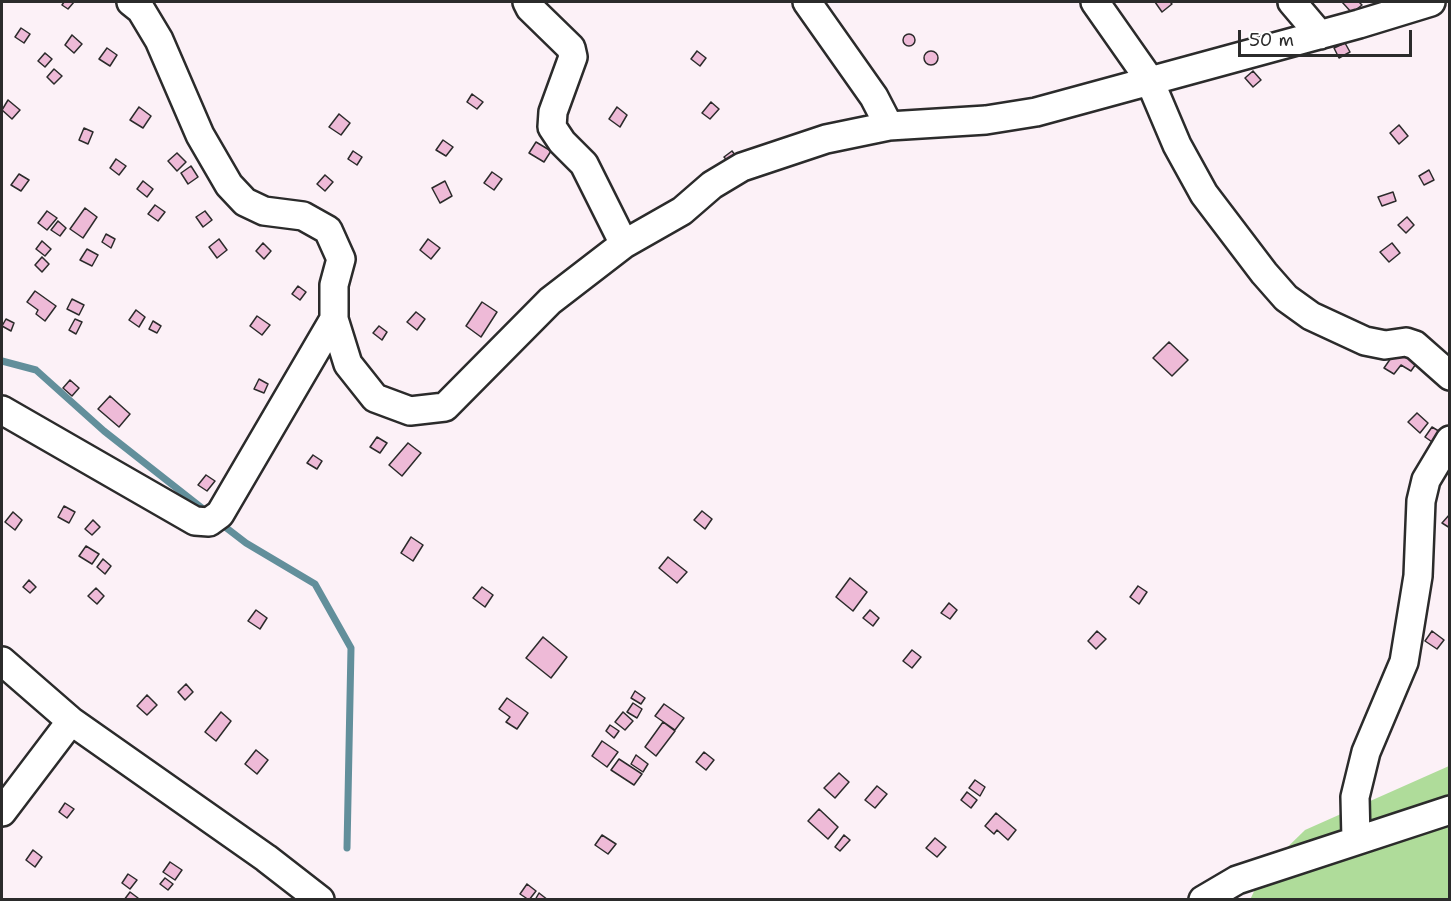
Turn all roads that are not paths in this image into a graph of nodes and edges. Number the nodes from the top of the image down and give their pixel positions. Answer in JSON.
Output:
{"nodes":[{"id":1,"x":130,"y":2,"type":"edge"},
{"id":2,"x":527,"y":2,"type":"edge"},
{"id":3,"x":807,"y":2,"type":"edge"},
{"id":4,"x":1095,"y":2,"type":"edge"},
{"id":5,"x":1292,"y":2,"type":"edge"},
{"id":6,"x":1431,"y":2,"type":"edge"},
{"id":7,"x":1320,"y":35,"type":"junction"},
{"id":8,"x":1149,"y":80,"type":"junction"},
{"id":9,"x":889,"y":126,"type":"junction"},
{"id":10,"x":624,"y":244,"type":"junction"},
{"id":11,"x":334,"y":319,"type":"junction"},
{"id":12,"x":1449,"y":376,"type":"edge"},
{"id":13,"x":2,"y":410,"type":"edge"},
{"id":14,"x":1449,"y":440,"type":"edge"},
{"id":15,"x":2,"y":661,"type":"edge"},
{"id":16,"x":72,"y":721,"type":"junction"},
{"id":17,"x":1449,"y":810,"type":"edge"},
{"id":18,"x":2,"y":812,"type":"edge"},
{"id":19,"x":1356,"y":840,"type":"junction"},
{"id":20,"x":320,"y":900,"type":"edge"},
{"id":21,"x":1203,"y":900,"type":"edge"}],
"edges":[{"from":1,"to":11,"type":"street"},
{"from":2,"to":10,"type":"street"},
{"from":3,"to":9,"type":"street"},
{"from":4,"to":8,"type":"street"},
{"from":5,"to":7,"type":"street"},
{"from":6,"to":7,"type":"street"},
{"from":7,"to":8,"type":"street"},
{"from":8,"to":9,"type":"street"},
{"from":8,"to":12,"type":"street"},
{"from":9,"to":10,"type":"street"},
{"from":10,"to":11,"type":"street"},
{"from":11,"to":13,"type":"street"},
{"from":14,"to":19,"type":"street"},
{"from":15,"to":16,"type":"street"},
{"from":16,"to":18,"type":"street"},
{"from":16,"to":20,"type":"street"},
{"from":17,"to":19,"type":"street"},
{"from":19,"to":21,"type":"street"}]}
